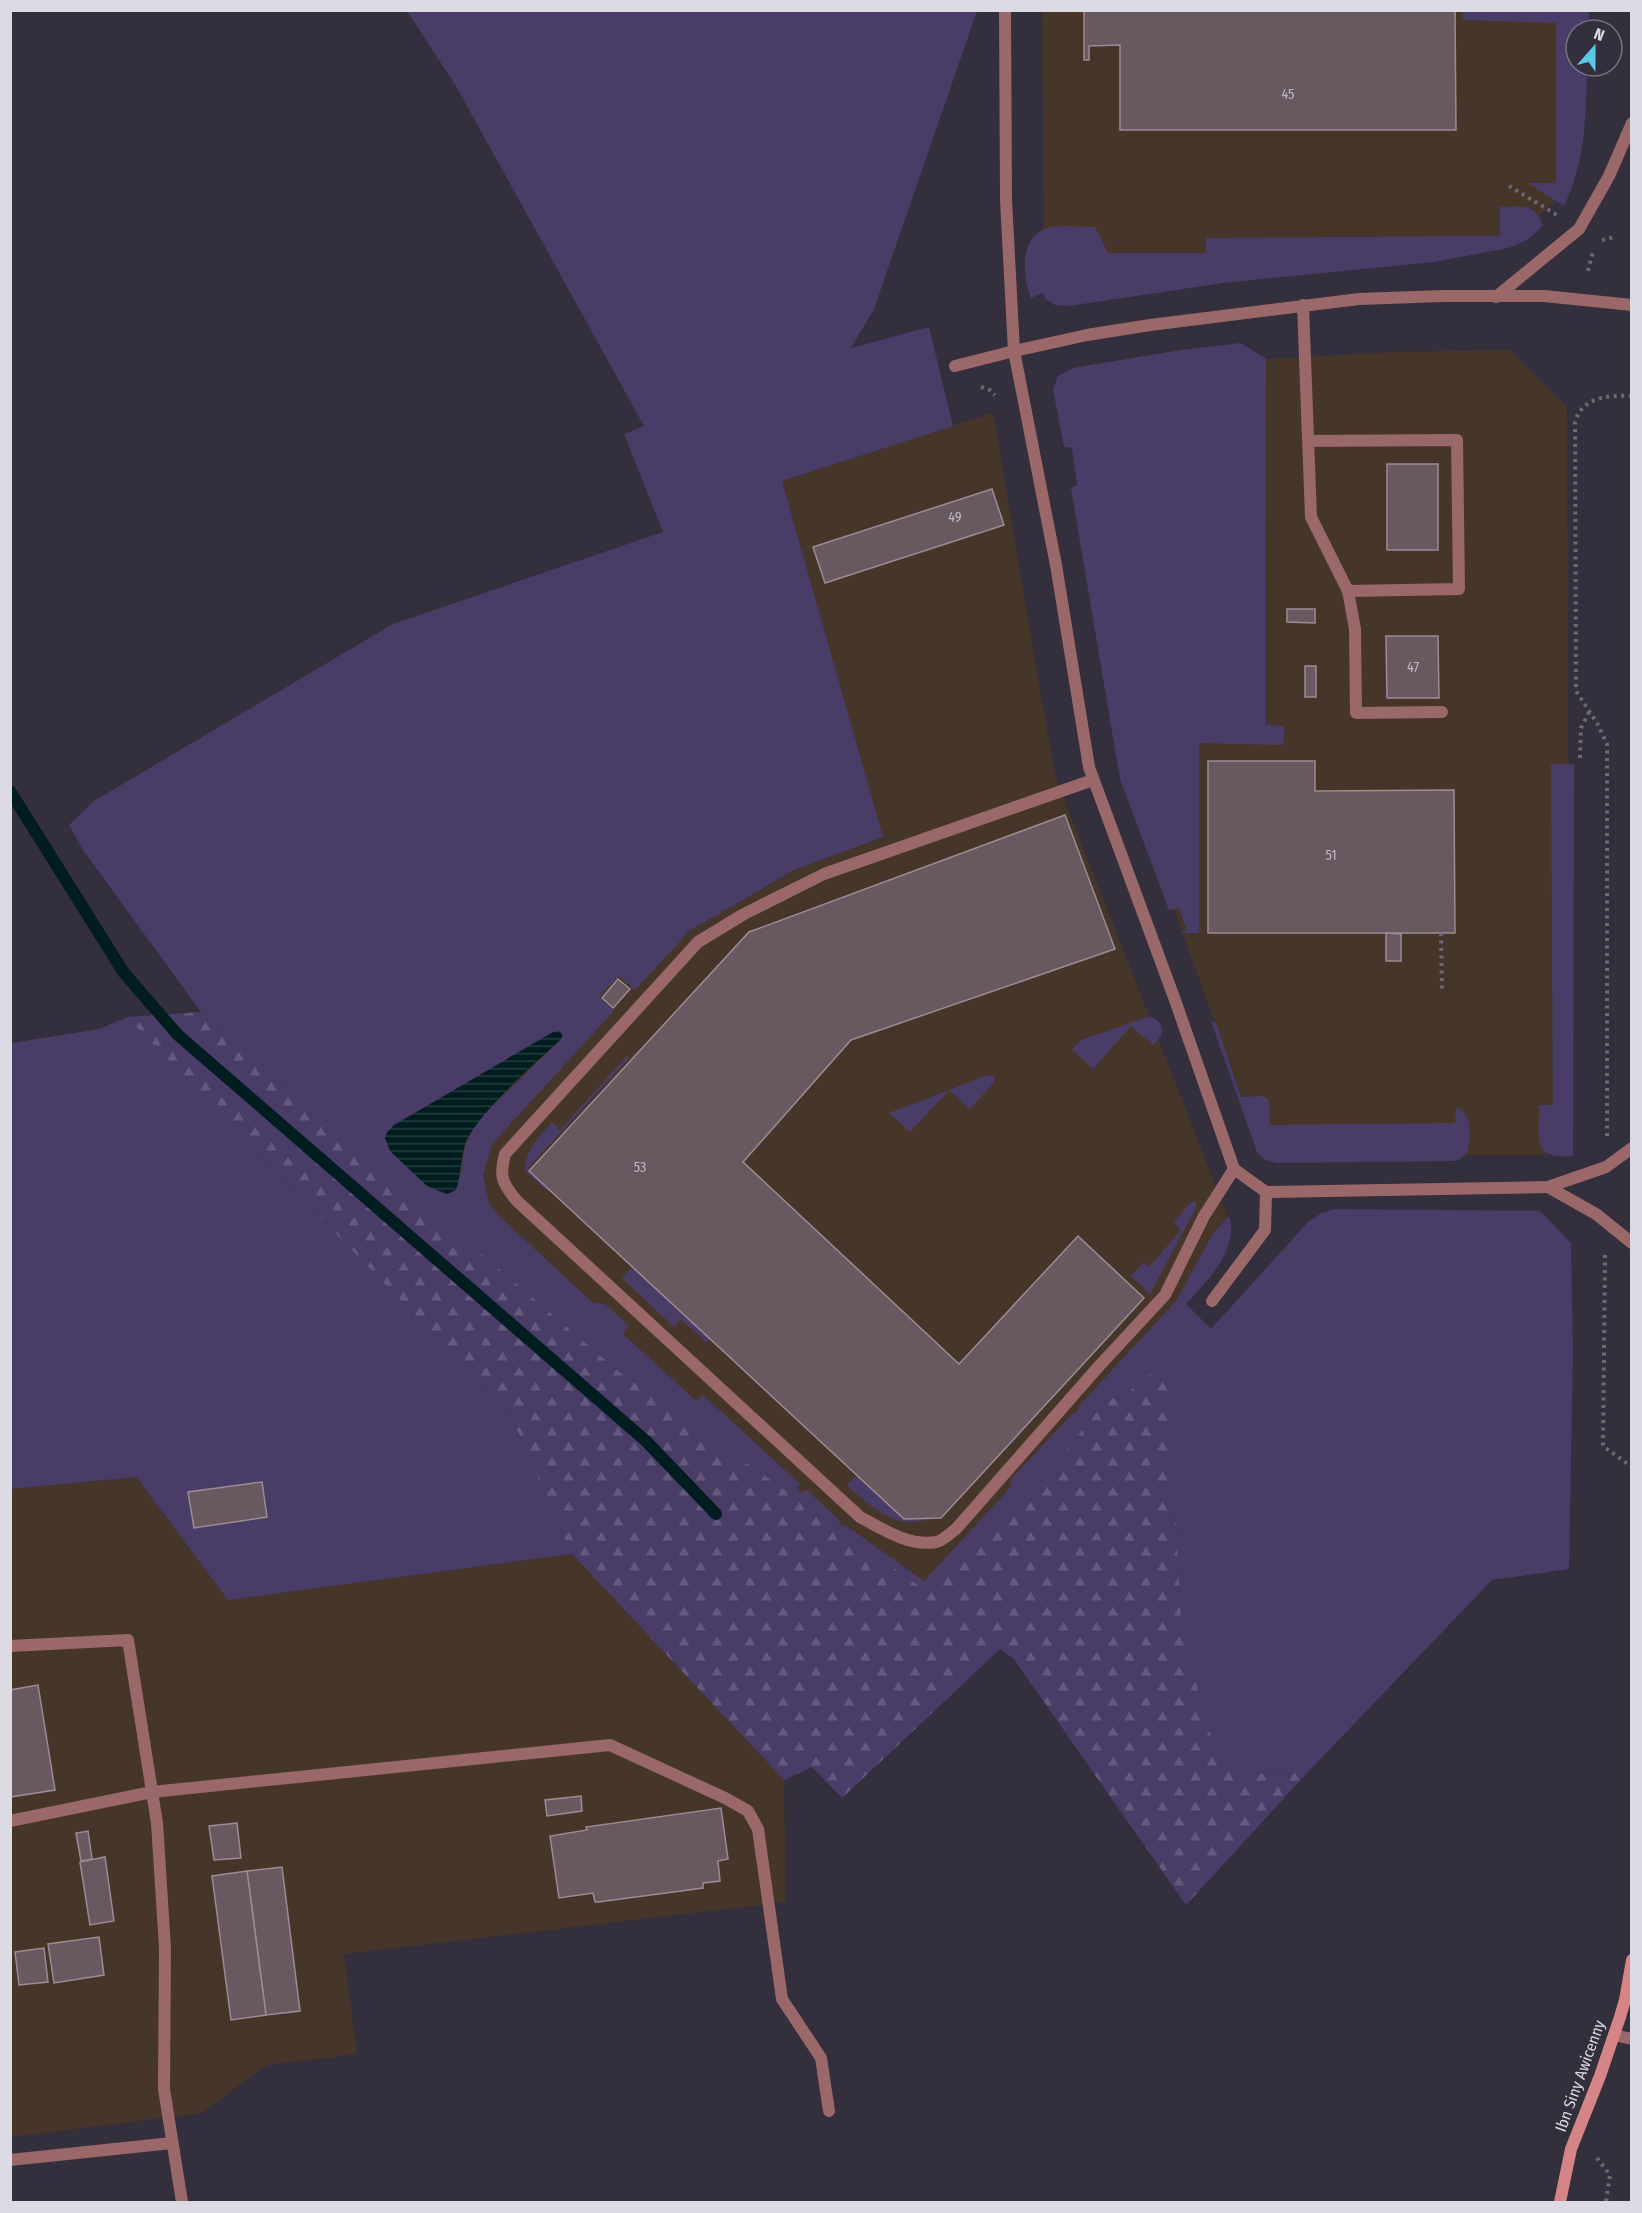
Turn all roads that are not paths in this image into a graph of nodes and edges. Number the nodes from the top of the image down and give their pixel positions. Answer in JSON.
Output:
{"nodes":[{"id":1,"x":1005,"y":10,"type":"edge"},
{"id":2,"x":1632,"y":123,"type":"edge"},
{"id":3,"x":1496,"y":297,"type":"junction"},
{"id":4,"x":1303,"y":305,"type":"junction"},
{"id":5,"x":1632,"y":305,"type":"edge"},
{"id":6,"x":1014,"y":351,"type":"junction"},
{"id":7,"x":955,"y":366,"type":"road end"},
{"id":8,"x":1309,"y":441,"type":"junction"},
{"id":9,"x":1348,"y":591,"type":"junction"},
{"id":10,"x":1442,"y":712,"type":"dead end"},
{"id":11,"x":1093,"y":780,"type":"junction"},
{"id":12,"x":1632,"y":1148,"type":"edge"},
{"id":13,"x":1234,"y":1169,"type":"junction"},
{"id":14,"x":1548,"y":1187,"type":"junction"},
{"id":15,"x":1266,"y":1192,"type":"junction"},
{"id":16,"x":1632,"y":1244,"type":"edge"},
{"id":17,"x":1212,"y":1301,"type":"dead end"},
{"id":18,"x":10,"y":1646,"type":"edge"},
{"id":19,"x":152,"y":1792,"type":"junction"},
{"id":20,"x":10,"y":1821,"type":"edge"},
{"id":21,"x":1632,"y":1960,"type":"edge"},
{"id":22,"x":1614,"y":2035,"type":"junction"},
{"id":23,"x":1632,"y":2039,"type":"edge"},
{"id":24,"x":829,"y":2111,"type":"dead end"},
{"id":25,"x":172,"y":2143,"type":"junction"},
{"id":26,"x":10,"y":2160,"type":"edge"},
{"id":27,"x":182,"y":2202,"type":"edge"},
{"id":28,"x":1560,"y":2202,"type":"edge"}],
"edges":[{"from":1,"to":6,"type":"street"},
{"from":2,"to":3,"type":"street"},
{"from":3,"to":4,"type":"street"},
{"from":3,"to":5,"type":"street"},
{"from":4,"to":6,"type":"street"},
{"from":4,"to":8,"type":"street"},
{"from":6,"to":7,"type":"street"},
{"from":6,"to":11,"type":"street"},
{"from":8,"to":9,"type":"street"},
{"from":8,"to":9,"type":"street"},
{"from":9,"to":10,"type":"street"},
{"from":11,"to":13,"type":"street"},
{"from":11,"to":13,"type":"street"},
{"from":12,"to":14,"type":"street"},
{"from":13,"to":15,"type":"street"},
{"from":14,"to":15,"type":"street"},
{"from":14,"to":16,"type":"street"},
{"from":15,"to":17,"type":"street"},
{"from":18,"to":19,"type":"street"},
{"from":19,"to":20,"type":"street"},
{"from":19,"to":24,"type":"street"},
{"from":19,"to":25,"type":"street"},
{"from":21,"to":22,"type":"street","name":"Ibn Siny Awicenny"},
{"from":22,"to":23,"type":"street"},
{"from":22,"to":28,"type":"street","name":"Ibn Siny Awicenny"},
{"from":25,"to":26,"type":"street"},
{"from":25,"to":27,"type":"street"}]}
